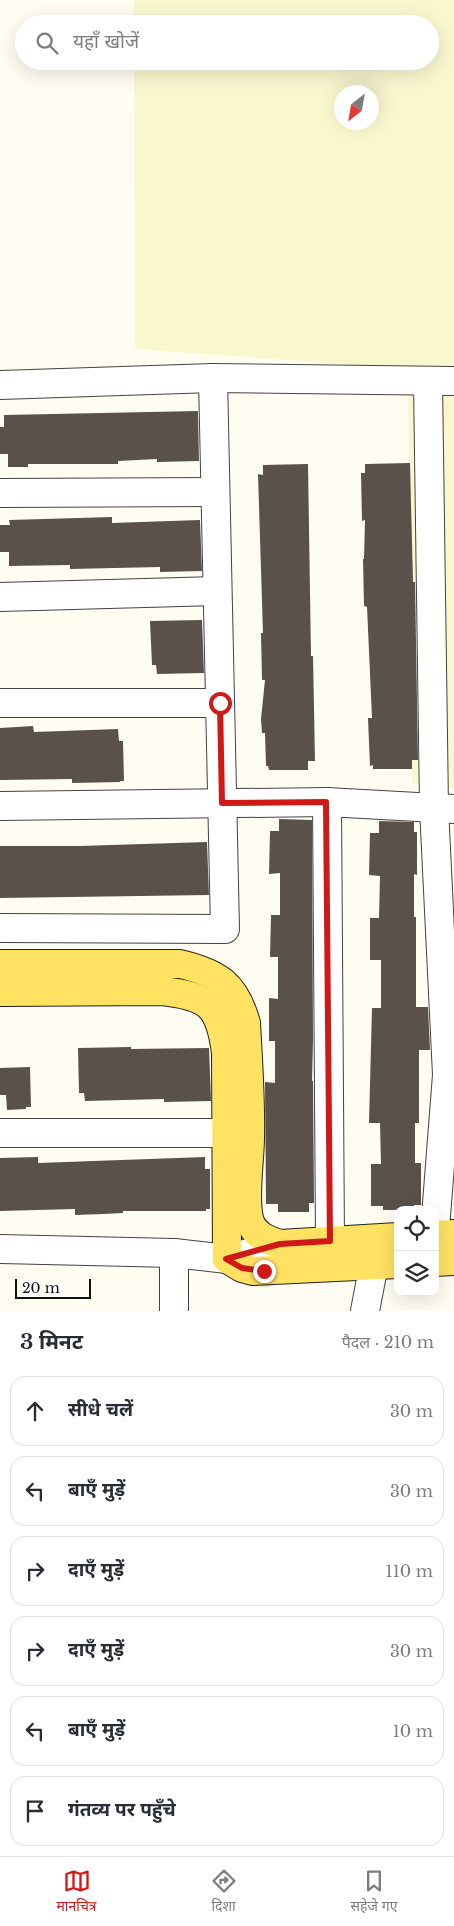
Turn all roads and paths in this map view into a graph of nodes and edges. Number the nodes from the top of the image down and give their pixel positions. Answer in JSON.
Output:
{"nodes":[{"id":1,"x":213,"y":378,"type":"junction"},
{"id":2,"x":441,"y":381,"type":"edge"},
{"id":3,"x":0,"y":385,"type":"edge"},
{"id":4,"x":215,"y":492,"type":"junction"},
{"id":5,"x":0,"y":493,"type":"edge"},
{"id":6,"x":218,"y":591,"type":"junction"},
{"id":7,"x":0,"y":597,"type":"edge"},
{"id":8,"x":0,"y":703,"type":"edge"},
{"id":9,"x":220,"y":703,"type":"junction"},
{"id":10,"x":326,"y":802,"type":"junction"},
{"id":11,"x":222,"y":803,"type":"junction"},
{"id":12,"x":0,"y":806,"type":"edge"},
{"id":13,"x":444,"y":808,"type":"edge"},
{"id":14,"x":0,"y":928,"type":"edge"},
{"id":15,"x":0,"y":964,"type":"edge"},
{"id":16,"x":0,"y":992,"type":"edge"},
{"id":17,"x":450,"y":1075,"type":"edge"},
{"id":18,"x":0,"y":1133,"type":"edge"},
{"id":19,"x":227,"y":1133,"type":"junction"},
{"id":20,"x":437,"y":1206,"type":"edge"},
{"id":21,"x":454,"y":1234,"type":"edge"},
{"id":22,"x":439,"y":1235,"type":"edge"},
{"id":23,"x":394,"y":1237,"type":"edge"},
{"id":24,"x":330,"y":1241,"type":"junction"},
{"id":25,"x":280,"y":1244,"type":"junction"},
{"id":26,"x":0,"y":1249,"type":"edge"},
{"id":27,"x":174,"y":1253,"type":"junction"},
{"id":28,"x":226,"y":1259,"type":"junction"},
{"id":29,"x":454,"y":1261,"type":"edge"},
{"id":30,"x":439,"y":1262,"type":"edge"},
{"id":31,"x":386,"y":1264,"type":"edge"},
{"id":32,"x":174,"y":1311,"type":"edge"},
{"id":33,"x":365,"y":1311,"type":"edge"}],
"edges":[{"from":1,"to":2,"type":"street"},
{"from":1,"to":3,"type":"street"},
{"from":1,"to":4,"type":"street"},
{"from":2,"to":13,"type":"street"},
{"from":4,"to":5,"type":"street"},
{"from":4,"to":6,"type":"street"},
{"from":6,"to":7,"type":"street"},
{"from":6,"to":9,"type":"street"},
{"from":8,"to":9,"type":"street"},
{"from":9,"to":11,"type":"street"},
{"from":10,"to":11,"type":"street"},
{"from":10,"to":13,"type":"street"},
{"from":10,"to":24,"type":"street"},
{"from":11,"to":12,"type":"street"},
{"from":11,"to":14,"type":"street"},
{"from":13,"to":17,"type":"street"},
{"from":15,"to":25,"type":"main road"},
{"from":16,"to":19,"type":"main road"},
{"from":17,"to":20,"type":"street"},
{"from":18,"to":19,"type":"street"},
{"from":19,"to":28,"type":"main road"},
{"from":21,"to":22,"type":"main road"},
{"from":23,"to":24,"type":"main road"},
{"from":24,"to":25,"type":"main road"},
{"from":25,"to":28,"type":"street"},
{"from":26,"to":27,"type":"street"},
{"from":27,"to":28,"type":"street"},
{"from":27,"to":32,"type":"street"},
{"from":28,"to":31,"type":"main road"},
{"from":29,"to":30,"type":"main road"},
{"from":31,"to":33,"type":"street"}]}
